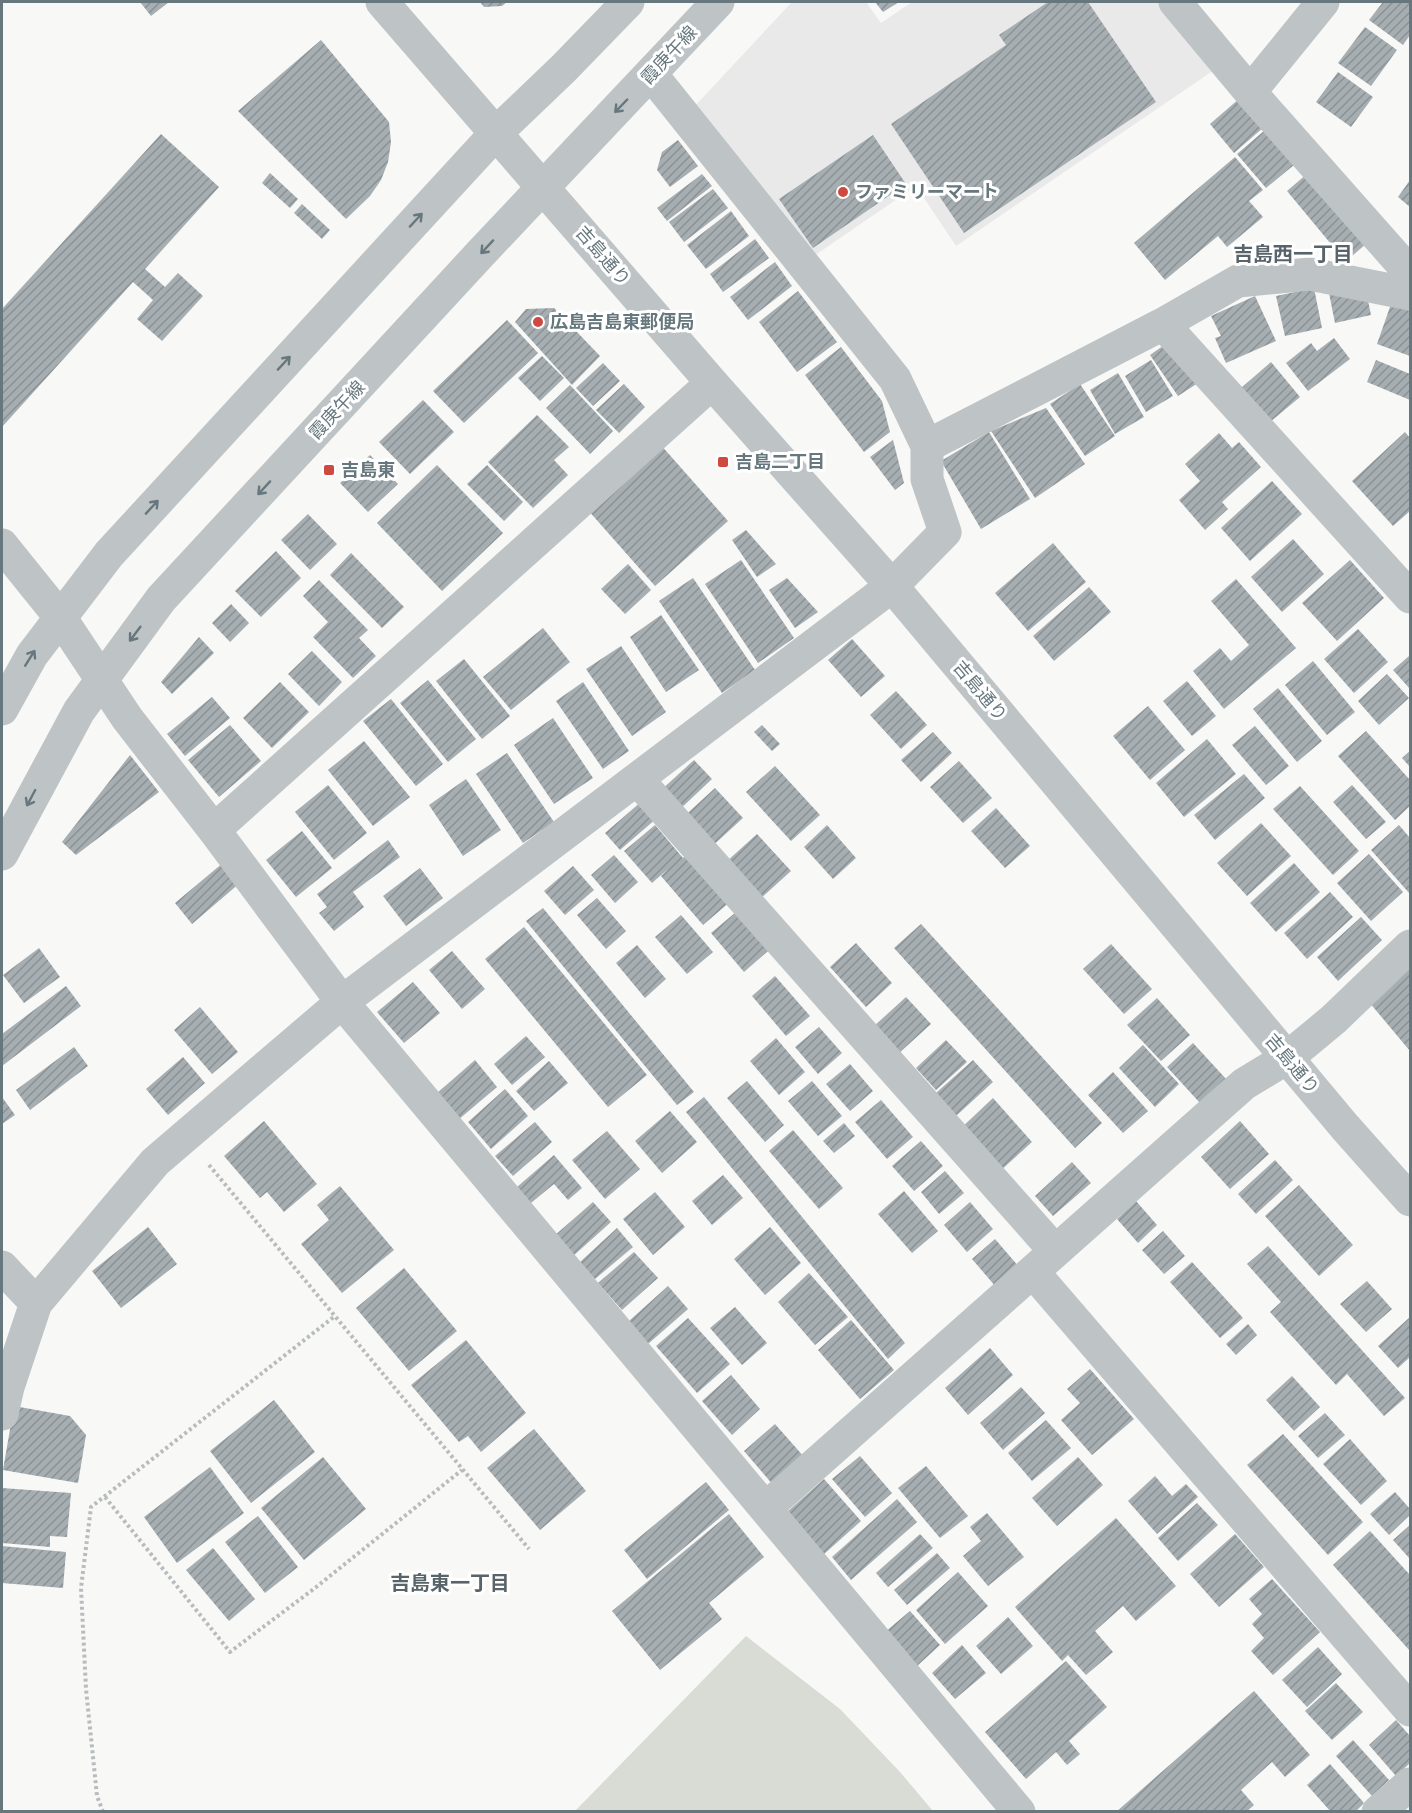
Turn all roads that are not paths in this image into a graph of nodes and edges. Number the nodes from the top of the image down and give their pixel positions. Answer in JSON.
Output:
{"nodes":[{"id":1,"x":382,"y":2,"type":"edge"},
{"id":2,"x":718,"y":2,"type":"edge"},
{"id":3,"x":1175,"y":2,"type":"edge"},
{"id":4,"x":1323,"y":2,"type":"edge"},
{"id":5,"x":609,"y":8,"type":"edge"},
{"id":6,"x":651,"y":74,"type":"junction"},
{"id":7,"x":1250,"y":92,"type":"junction"},
{"id":8,"x":497,"y":132,"type":"junction"},
{"id":9,"x":544,"y":187,"type":"junction"},
{"id":10,"x":1410,"y":273,"type":"edge"},
{"id":11,"x":1410,"y":294,"type":"edge"},
{"id":12,"x":1163,"y":324,"type":"junction"},
{"id":13,"x":712,"y":383,"type":"junction"},
{"id":14,"x":927,"y":446,"type":"junction"},
{"id":15,"x":2,"y":545,"type":"edge"},
{"id":16,"x":892,"y":586,"type":"junction"},
{"id":17,"x":1410,"y":597,"type":"edge"},
{"id":18,"x":60,"y":617,"type":"junction"},
{"id":19,"x":101,"y":680,"type":"junction"},
{"id":20,"x":2,"y":709,"type":"edge"},
{"id":21,"x":637,"y":778,"type":"junction"},
{"id":22,"x":214,"y":830,"type":"junction"},
{"id":23,"x":2,"y":854,"type":"edge"},
{"id":24,"x":1410,"y":946,"type":"edge"},
{"id":25,"x":342,"y":1002,"type":"junction"},
{"id":26,"x":1287,"y":1058,"type":"junction"},
{"id":27,"x":1410,"y":1200,"type":"edge"},
{"id":28,"x":1044,"y":1262,"type":"junction"},
{"id":29,"x":2,"y":1267,"type":"edge"},
{"id":30,"x":36,"y":1303,"type":"junction"},
{"id":31,"x":2,"y":1414,"type":"edge"},
{"id":32,"x":766,"y":1508,"type":"junction"},
{"id":33,"x":1410,"y":1710,"type":"edge"},
{"id":34,"x":1410,"y":1784,"type":"edge"},
{"id":35,"x":1019,"y":1812,"type":"edge"},
{"id":36,"x":1378,"y":1812,"type":"edge"}],
"edges":[{"from":1,"to":8,"type":"street","name":"吉島通り"},
{"from":2,"to":6,"type":"street","name":"霞庚午線"},
{"from":3,"to":7,"type":"street"},
{"from":4,"to":7,"type":"street"},
{"from":5,"to":8,"type":"street"},
{"from":6,"to":9,"type":"street","name":"霞庚午線","one_way":true},
{"from":6,"to":14,"type":"street"},
{"from":7,"to":10,"type":"street"},
{"from":8,"to":9,"type":"street","name":"吉島通り"},
{"from":18,"to":8,"type":"street","one_way":true},
{"from":9,"to":13,"type":"street","name":"吉島通り"},
{"from":9,"to":19,"type":"street","name":"霞庚午線","one_way":true},
{"from":11,"to":12,"type":"street"},
{"from":12,"to":14,"type":"street"},
{"from":12,"to":17,"type":"street"},
{"from":13,"to":16,"type":"street","name":"吉島通り"},
{"from":13,"to":22,"type":"street"},
{"from":14,"to":16,"type":"street"},
{"from":15,"to":18,"type":"street"},
{"from":16,"to":21,"type":"street"},
{"from":16,"to":26,"type":"street","name":"吉島通り"},
{"from":18,"to":19,"type":"street"},
{"from":20,"to":18,"type":"street","one_way":true},
{"from":19,"to":22,"type":"street"},
{"from":19,"to":23,"type":"street","name":"霞庚午線","one_way":true},
{"from":21,"to":25,"type":"street"},
{"from":21,"to":28,"type":"street"},
{"from":22,"to":25,"type":"street"},
{"from":24,"to":26,"type":"street"},
{"from":25,"to":30,"type":"street"},
{"from":25,"to":32,"type":"street"},
{"from":26,"to":27,"type":"street","name":"吉島通り"},
{"from":26,"to":28,"type":"street"},
{"from":28,"to":32,"type":"street"},
{"from":28,"to":33,"type":"street"},
{"from":29,"to":30,"type":"street"},
{"from":30,"to":31,"type":"street"},
{"from":32,"to":35,"type":"street"},
{"from":34,"to":36,"type":"street"}]}
